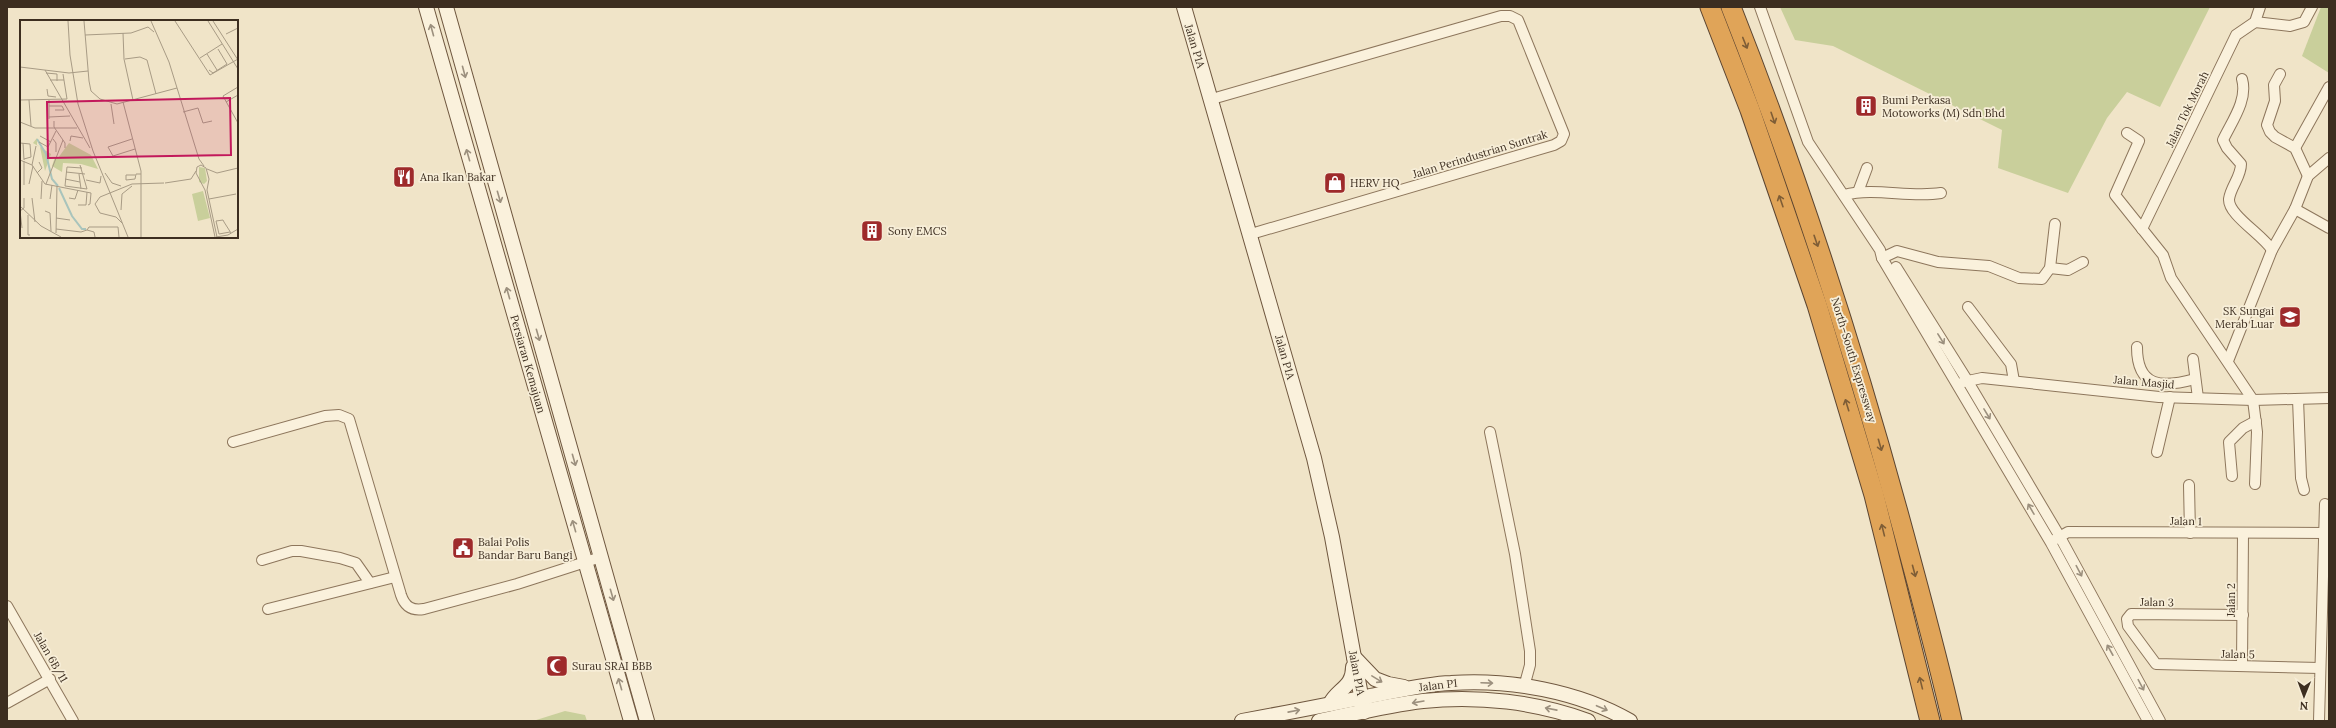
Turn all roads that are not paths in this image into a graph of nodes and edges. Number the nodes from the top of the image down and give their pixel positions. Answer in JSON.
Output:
{"nodes":[{"id":1,"x":426,"y":7,"type":"edge"},
{"id":2,"x":446,"y":7,"type":"edge"},
{"id":3,"x":1184,"y":7,"type":"edge"},
{"id":4,"x":1710,"y":7,"type":"edge"},
{"id":5,"x":1731,"y":7,"type":"edge"},
{"id":6,"x":1760,"y":7,"type":"edge"},
{"id":7,"x":2260,"y":7,"type":"edge"},
{"id":8,"x":2312,"y":7,"type":"edge"},
{"id":9,"x":2255,"y":22,"type":"junction"},
{"id":10,"x":2280,"y":74,"type":"dead end"},
{"id":11,"x":2242,"y":79,"type":"dead end"},
{"id":12,"x":2329,"y":87,"type":"edge"},
{"id":13,"x":1212,"y":99,"type":"junction"},
{"id":14,"x":2127,"y":133,"type":"dead end"},
{"id":15,"x":2295,"y":148,"type":"junction"},
{"id":16,"x":2329,"y":158,"type":"edge"},
{"id":17,"x":1867,"y":168,"type":"dead end"},
{"id":18,"x":2308,"y":176,"type":"junction"},
{"id":19,"x":1858,"y":192,"type":"junction"},
{"id":20,"x":1941,"y":193,"type":"dead end"},
{"id":21,"x":1844,"y":195,"type":"junction"},
{"id":22,"x":2295,"y":209,"type":"junction"},
{"id":23,"x":2055,"y":224,"type":"dead end"},
{"id":24,"x":2329,"y":228,"type":"edge"},
{"id":25,"x":2142,"y":229,"type":"junction"},
{"id":26,"x":1251,"y":234,"type":"junction"},
{"id":27,"x":2272,"y":250,"type":"junction"},
{"id":28,"x":1883,"y":254,"type":"junction"},
{"id":29,"x":2083,"y":262,"type":"dead end"},
{"id":30,"x":2050,"y":268,"type":"junction"},
{"id":31,"x":1968,"y":307,"type":"dead end"},
{"id":32,"x":2137,"y":347,"type":"dead end"},
{"id":33,"x":2193,"y":359,"type":"dead end"},
{"id":34,"x":2228,"y":361,"type":"junction"},
{"id":35,"x":2195,"y":378,"type":"junction"},
{"id":36,"x":2014,"y":381,"type":"junction"},
{"id":37,"x":1963,"y":382,"type":"junction"},
{"id":38,"x":2170,"y":397,"type":"junction"},
{"id":39,"x":2198,"y":398,"type":"junction"},
{"id":40,"x":2329,"y":398,"type":"edge"},
{"id":41,"x":2298,"y":399,"type":"junction"},
{"id":42,"x":2254,"y":400,"type":"junction"},
{"id":43,"x":2256,"y":421,"type":"junction"},
{"id":44,"x":1490,"y":432,"type":"dead end"},
{"id":45,"x":233,"y":442,"type":"dead end"},
{"id":46,"x":2157,"y":452,"type":"dead end"},
{"id":47,"x":2232,"y":476,"type":"dead end"},
{"id":48,"x":2255,"y":484,"type":"dead end"},
{"id":49,"x":2189,"y":485,"type":"dead end"},
{"id":50,"x":2304,"y":490,"type":"dead end"},
{"id":51,"x":2324,"y":504,"type":"dead end"},
{"id":52,"x":2190,"y":533,"type":"junction"},
{"id":53,"x":2243,"y":533,"type":"junction"},
{"id":54,"x":2324,"y":533,"type":"junction"},
{"id":55,"x":2060,"y":537,"type":"junction"},
{"id":56,"x":2051,"y":543,"type":"junction"},
{"id":57,"x":601,"y":557,"type":"junction"},
{"id":58,"x":262,"y":560,"type":"dead end"},
{"id":59,"x":585,"y":563,"type":"junction"},
{"id":60,"x":395,"y":577,"type":"junction"},
{"id":61,"x":370,"y":583,"type":"junction"},
{"id":62,"x":7,"y":606,"type":"edge"},
{"id":63,"x":268,"y":609,"type":"dead end"},
{"id":64,"x":2243,"y":615,"type":"junction"},
{"id":65,"x":1353,"y":656,"type":"junction"},
{"id":66,"x":2156,"y":664,"type":"joint"},
{"id":67,"x":2242,"y":666,"type":"junction"},
{"id":68,"x":2320,"y":668,"type":"junction"},
{"id":69,"x":50,"y":679,"type":"junction"},
{"id":70,"x":1524,"y":687,"type":"junction"},
{"id":71,"x":1409,"y":689,"type":"junction"},
{"id":72,"x":1362,"y":698,"type":"junction"},
{"id":73,"x":7,"y":703,"type":"edge"},
{"id":74,"x":1330,"y":704,"type":"junction"},
{"id":75,"x":1364,"y":712,"type":"junction"},
{"id":76,"x":73,"y":721,"type":"edge"},
{"id":77,"x":631,"y":721,"type":"edge"},
{"id":78,"x":647,"y":721,"type":"edge"},
{"id":79,"x":1242,"y":721,"type":"edge"},
{"id":80,"x":1319,"y":721,"type":"edge"},
{"id":81,"x":1588,"y":721,"type":"edge"},
{"id":82,"x":1630,"y":721,"type":"edge"},
{"id":83,"x":1930,"y":721,"type":"edge"},
{"id":84,"x":1952,"y":721,"type":"edge"},
{"id":85,"x":2148,"y":721,"type":"edge"},
{"id":86,"x":2160,"y":721,"type":"edge"},
{"id":87,"x":2319,"y":721,"type":"edge"}],
"edges":[{"from":59,"to":1,"type":"main road","name":"Persiaran Kemajuan","one_way":true},
{"from":2,"to":57,"type":"main road","name":"Persiaran Kemajuan","one_way":true},
{"from":3,"to":13,"type":"main road","name":"Jalan P1A"},
{"from":83,"to":4,"type":"highway","name":"North–South Expressway","one_way":true},
{"from":5,"to":84,"type":"highway","name":"North–South Expressway","one_way":true},
{"from":6,"to":21,"type":"street"},
{"from":7,"to":9,"type":"street"},
{"from":8,"to":9,"type":"street"},
{"from":9,"to":25,"type":"street","name":"Jalan Tok Morah"},
{"from":10,"to":15,"type":"street"},
{"from":11,"to":27,"type":"street"},
{"from":12,"to":15,"type":"street"},
{"from":13,"to":26,"type":"main road","name":"Jalan P1A"},
{"from":13,"to":26,"type":"street","name":"Jalan Perindustrian Suntrak"},
{"from":14,"to":25,"type":"street"},
{"from":15,"to":18,"type":"street"},
{"from":16,"to":18,"type":"street"},
{"from":17,"to":19,"type":"street"},
{"from":18,"to":22,"type":"street"},
{"from":19,"to":20,"type":"street"},
{"from":19,"to":21,"type":"street"},
{"from":21,"to":28,"type":"street"},
{"from":22,"to":24,"type":"street"},
{"from":22,"to":27,"type":"street"},
{"from":23,"to":30,"type":"street"},
{"from":25,"to":34,"type":"street"},
{"from":26,"to":65,"type":"main road","name":"Jalan P1A"},
{"from":27,"to":34,"type":"street"},
{"from":28,"to":30,"type":"street"},
{"from":28,"to":37,"type":"street"},
{"from":29,"to":30,"type":"street"},
{"from":31,"to":36,"type":"street"},
{"from":32,"to":35,"type":"street"},
{"from":33,"to":35,"type":"street"},
{"from":34,"to":42,"type":"street"},
{"from":35,"to":39,"type":"street"},
{"from":36,"to":37,"type":"street","name":"Jalan Masjid"},
{"from":36,"to":38,"type":"street","name":"Jalan Masjid"},
{"from":37,"to":55,"type":"street","one_way":true},
{"from":56,"to":37,"type":"street","one_way":true},
{"from":38,"to":39,"type":"street","name":"Jalan Masjid"},
{"from":38,"to":46,"type":"street"},
{"from":39,"to":42,"type":"street","name":"Jalan Masjid"},
{"from":40,"to":41,"type":"street","name":"Jalan Masjid"},
{"from":41,"to":42,"type":"street","name":"Jalan Masjid"},
{"from":41,"to":50,"type":"street"},
{"from":42,"to":43,"type":"street"},
{"from":43,"to":47,"type":"street"},
{"from":43,"to":48,"type":"street"},
{"from":44,"to":70,"type":"street"},
{"from":45,"to":60,"type":"street"},
{"from":49,"to":52,"type":"street"},
{"from":51,"to":54,"type":"street"},
{"from":52,"to":53,"type":"street","name":"Jalan 1"},
{"from":52,"to":55,"type":"street","name":"Jalan 1"},
{"from":53,"to":54,"type":"street","name":"Jalan 1"},
{"from":53,"to":64,"type":"street","name":"Jalan 2"},
{"from":54,"to":68,"type":"street"},
{"from":55,"to":56,"type":"street","name":"Jalan 1"},
{"from":55,"to":86,"type":"street","one_way":true},
{"from":85,"to":56,"type":"street","one_way":true},
{"from":57,"to":59,"type":"street"},
{"from":57,"to":78,"type":"main road","name":"Persiaran Kemajuan","one_way":true},
{"from":58,"to":61,"type":"street"},
{"from":59,"to":60,"type":"street"},
{"from":77,"to":59,"type":"main road","name":"Persiaran Kemajuan","one_way":true},
{"from":60,"to":61,"type":"street"},
{"from":61,"to":63,"type":"street"},
{"from":62,"to":69,"type":"street","name":"Jalan 6B/11"},
{"from":64,"to":66,"type":"street","name":"Jalan 3"},
{"from":64,"to":67,"type":"street","name":"Jalan 2"},
{"from":65,"to":71,"type":"main road","one_way":true},
{"from":65,"to":72,"type":"main road","name":"Jalan P1A"},
{"from":65,"to":74,"type":"main road"},
{"from":66,"to":67,"type":"street","name":"Jalan 5"},
{"from":67,"to":68,"type":"street","name":"Jalan 5"},
{"from":68,"to":87,"type":"street"},
{"from":69,"to":73,"type":"street"},
{"from":69,"to":76,"type":"street","name":"Jalan 6B/11"},
{"from":71,"to":70,"type":"main road","name":"Jalan P1","one_way":true},
{"from":70,"to":82,"type":"main road","name":"Jalan P1","one_way":true},
{"from":71,"to":72,"type":"main road","name":"Jalan P1"},
{"from":72,"to":74,"type":"main road","name":"Jalan P1"},
{"from":72,"to":75,"type":"main road","name":"Jalan P1A"},
{"from":79,"to":74,"type":"main road","name":"Jalan P1","one_way":true},
{"from":75,"to":80,"type":"main road","name":"Jalan P1"},
{"from":81,"to":75,"type":"main road","name":"Jalan P1","one_way":true}]}
